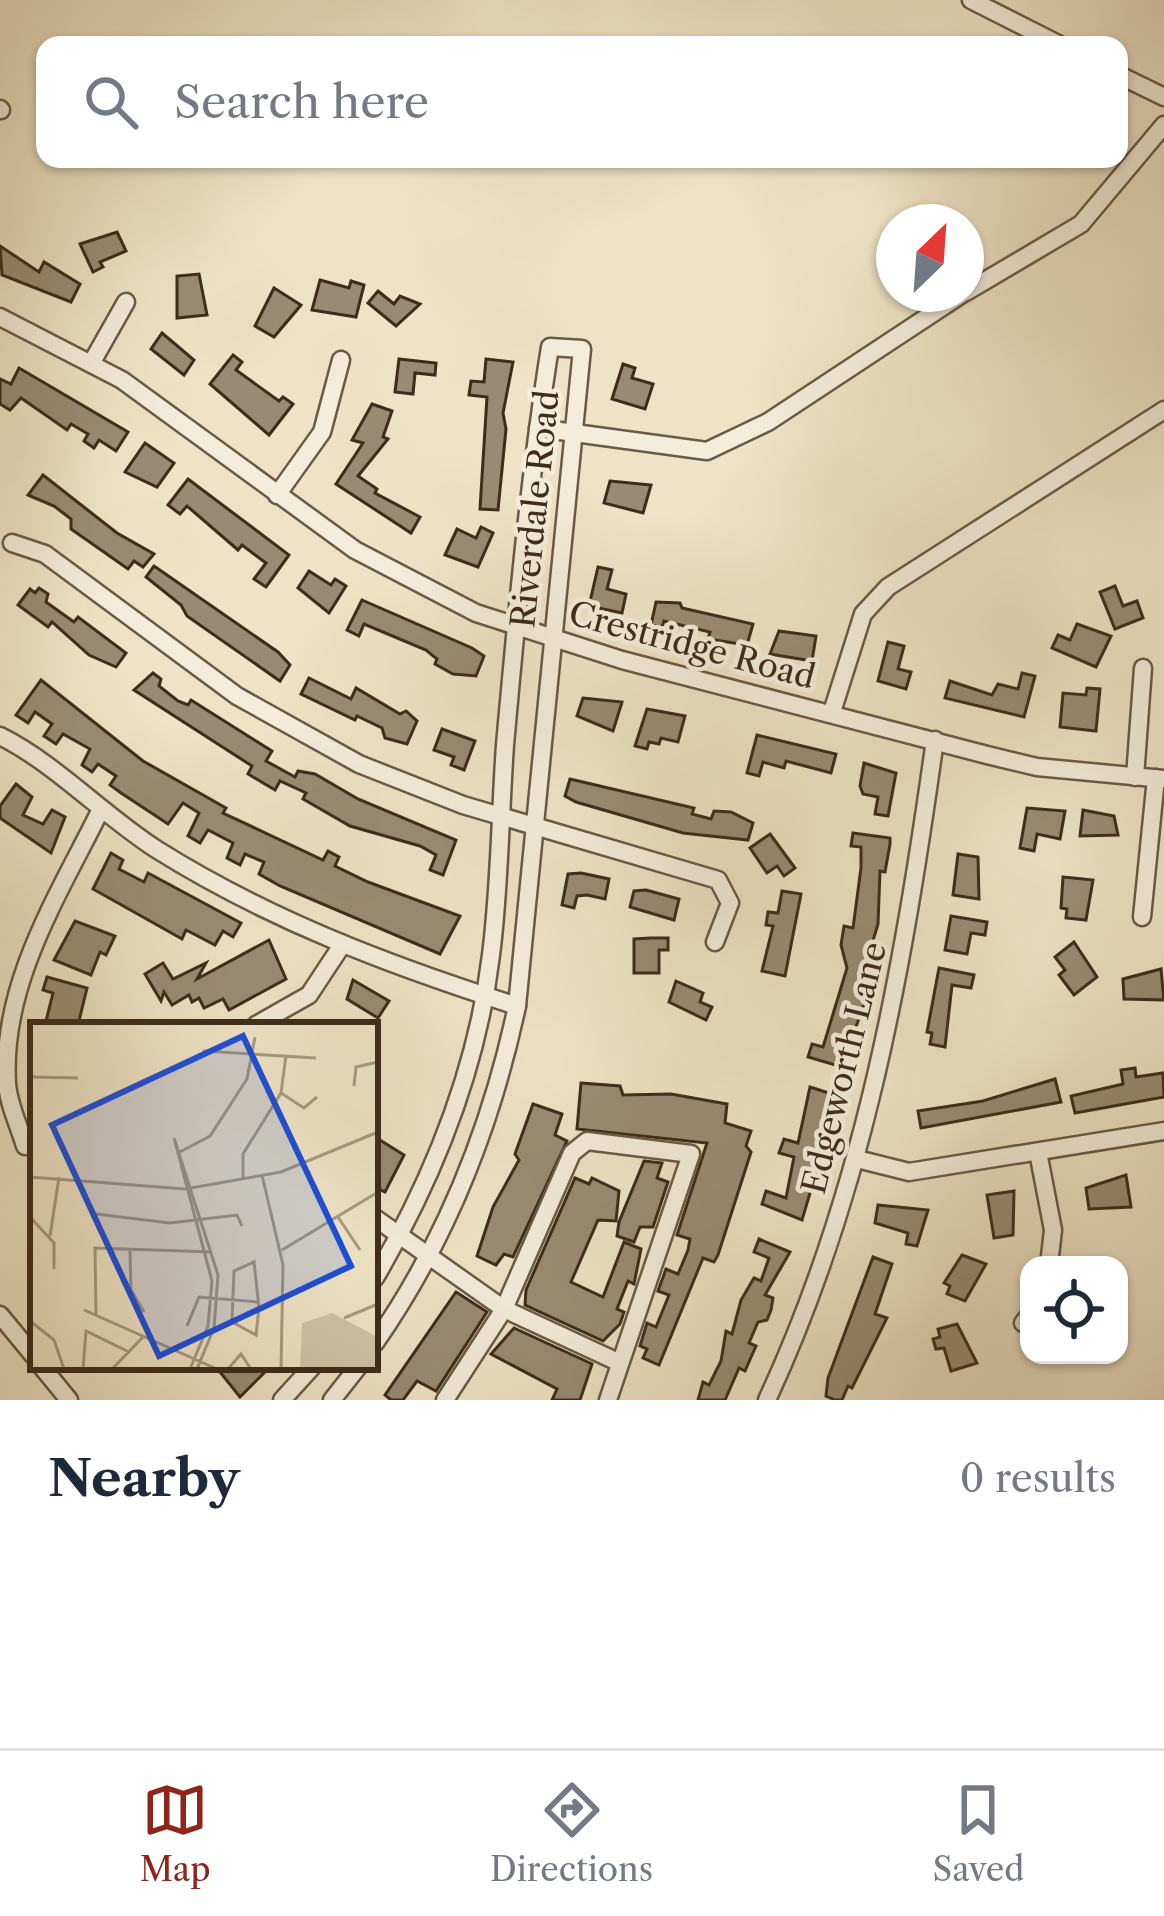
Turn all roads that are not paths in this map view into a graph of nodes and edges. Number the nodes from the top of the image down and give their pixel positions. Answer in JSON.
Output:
{"nodes":[{"id":1,"x":971,"y":0,"type":"edge"},
{"id":2,"x":1042,"y":36,"type":"edge"},
{"id":3,"x":1128,"y":79,"type":"edge"},
{"id":4,"x":1164,"y":97,"type":"edge"},
{"id":5,"x":1164,"y":125,"type":"edge"},
{"id":6,"x":1128,"y":168,"type":"edge"},
{"id":7,"x":1128,"y":168,"type":"edge"},
{"id":8,"x":984,"y":281,"type":"edge"},
{"id":9,"x":126,"y":302,"type":"dead end"},
{"id":10,"x":934,"y":312,"type":"edge"},
{"id":11,"x":0,"y":316,"type":"edge"},
{"id":12,"x":341,"y":360,"type":"dead end"},
{"id":13,"x":92,"y":362,"type":"junction"},
{"id":14,"x":1164,"y":410,"type":"edge"},
{"id":15,"x":538,"y":428,"type":"junction"},
{"id":16,"x":571,"y":432,"type":"junction"},
{"id":17,"x":277,"y":495,"type":"junction"},
{"id":18,"x":12,"y":543,"type":"dead end"},
{"id":19,"x":515,"y":628,"type":"junction"},
{"id":20,"x":552,"y":639,"type":"junction"},
{"id":21,"x":1144,"y":668,"type":"dead end"},
{"id":22,"x":832,"y":712,"type":"junction"},
{"id":23,"x":0,"y":736,"type":"edge"},
{"id":24,"x":935,"y":740,"type":"junction"},
{"id":25,"x":1135,"y":777,"type":"junction"},
{"id":26,"x":1160,"y":779,"type":"edge"},
{"id":27,"x":100,"y":811,"type":"junction"},
{"id":28,"x":500,"y":817,"type":"junction"},
{"id":29,"x":533,"y":827,"type":"junction"},
{"id":30,"x":1142,"y":917,"type":"dead end"},
{"id":31,"x":716,"y":942,"type":"dead end"},
{"id":32,"x":343,"y":945,"type":"junction"},
{"id":33,"x":484,"y":996,"type":"junction"},
{"id":34,"x":518,"y":1006,"type":"junction"},
{"id":35,"x":261,"y":1022,"type":"edge"},
{"id":36,"x":1164,"y":1131,"type":"edge"},
{"id":37,"x":25,"y":1146,"type":"dead end"},
{"id":38,"x":1038,"y":1152,"type":"junction"},
{"id":39,"x":857,"y":1159,"type":"junction"},
{"id":40,"x":378,"y":1220,"type":"edge"},
{"id":41,"x":401,"y":1234,"type":"junction"},
{"id":42,"x":430,"y":1253,"type":"junction"},
{"id":43,"x":1049,"y":1256,"type":"edge"},
{"id":44,"x":378,"y":1273,"type":"edge"},
{"id":45,"x":504,"y":1309,"type":"junction"},
{"id":46,"x":0,"y":1315,"type":"edge"},
{"id":47,"x":378,"y":1338,"type":"edge"},
{"id":48,"x":30,"y":1351,"type":"edge"},
{"id":49,"x":618,"y":1362,"type":"junction"},
{"id":50,"x":44,"y":1370,"type":"edge"},
{"id":51,"x":309,"y":1370,"type":"edge"},
{"id":52,"x":356,"y":1370,"type":"edge"},
{"id":53,"x":69,"y":1400,"type":"edge"},
{"id":54,"x":282,"y":1400,"type":"edge"},
{"id":55,"x":332,"y":1400,"type":"edge"},
{"id":56,"x":445,"y":1400,"type":"edge"},
{"id":57,"x":608,"y":1400,"type":"edge"},
{"id":58,"x":767,"y":1400,"type":"edge"}],
"edges":[{"from":1,"to":2,"type":"street"},
{"from":3,"to":4,"type":"street"},
{"from":5,"to":6,"type":"street"},
{"from":7,"to":8,"type":"street"},
{"from":9,"to":13,"type":"street"},
{"from":10,"to":16,"type":"street"},
{"from":11,"to":13,"type":"street","name":"Crestridge Road"},
{"from":12,"to":17,"type":"street"},
{"from":13,"to":17,"type":"street","name":"Crestridge Road"},
{"from":14,"to":22,"type":"street"},
{"from":15,"to":16,"type":"street"},
{"from":15,"to":16,"type":"street","name":"Riverdale Road"},
{"from":15,"to":19,"type":"street","name":"Riverdale Road"},
{"from":16,"to":20,"type":"street","name":"Riverdale Road"},
{"from":17,"to":19,"type":"street","name":"Crestridge Road"},
{"from":18,"to":28,"type":"street"},
{"from":19,"to":20,"type":"street","name":"Crestridge Road"},
{"from":19,"to":28,"type":"street","name":"Riverdale Road"},
{"from":20,"to":22,"type":"street","name":"Crestridge Road"},
{"from":20,"to":29,"type":"street","name":"Riverdale Road"},
{"from":21,"to":25,"type":"street"},
{"from":22,"to":24,"type":"street","name":"Crestridge Road"},
{"from":23,"to":27,"type":"street"},
{"from":24,"to":25,"type":"street","name":"Crestridge Road"},
{"from":24,"to":39,"type":"street","name":"Edgeworth Lane"},
{"from":25,"to":26,"type":"street","name":"Crestridge Road"},
{"from":26,"to":30,"type":"street"},
{"from":27,"to":32,"type":"street"},
{"from":27,"to":37,"type":"street"},
{"from":28,"to":29,"type":"street"},
{"from":28,"to":33,"type":"street","name":"Riverdale Road"},
{"from":29,"to":31,"type":"street"},
{"from":29,"to":34,"type":"street","name":"Riverdale Road"},
{"from":32,"to":33,"type":"street"},
{"from":32,"to":35,"type":"street"},
{"from":33,"to":34,"type":"street"},
{"from":33,"to":41,"type":"street","name":"Riverdale Road"},
{"from":34,"to":42,"type":"street","name":"Riverdale Road"},
{"from":36,"to":38,"type":"street"},
{"from":38,"to":39,"type":"street"},
{"from":38,"to":43,"type":"street"},
{"from":39,"to":58,"type":"street","name":"Edgeworth Lane"},
{"from":40,"to":41,"type":"street"},
{"from":41,"to":42,"type":"street"},
{"from":41,"to":44,"type":"street","name":"Riverdale Road"},
{"from":42,"to":45,"type":"street"},
{"from":42,"to":47,"type":"street","name":"Riverdale Road"},
{"from":45,"to":49,"type":"street"},
{"from":45,"to":49,"type":"street"},
{"from":45,"to":56,"type":"street"},
{"from":46,"to":48,"type":"street"},
{"from":49,"to":57,"type":"street"},
{"from":50,"to":53,"type":"street"},
{"from":51,"to":54,"type":"street"},
{"from":52,"to":55,"type":"street"}]}
